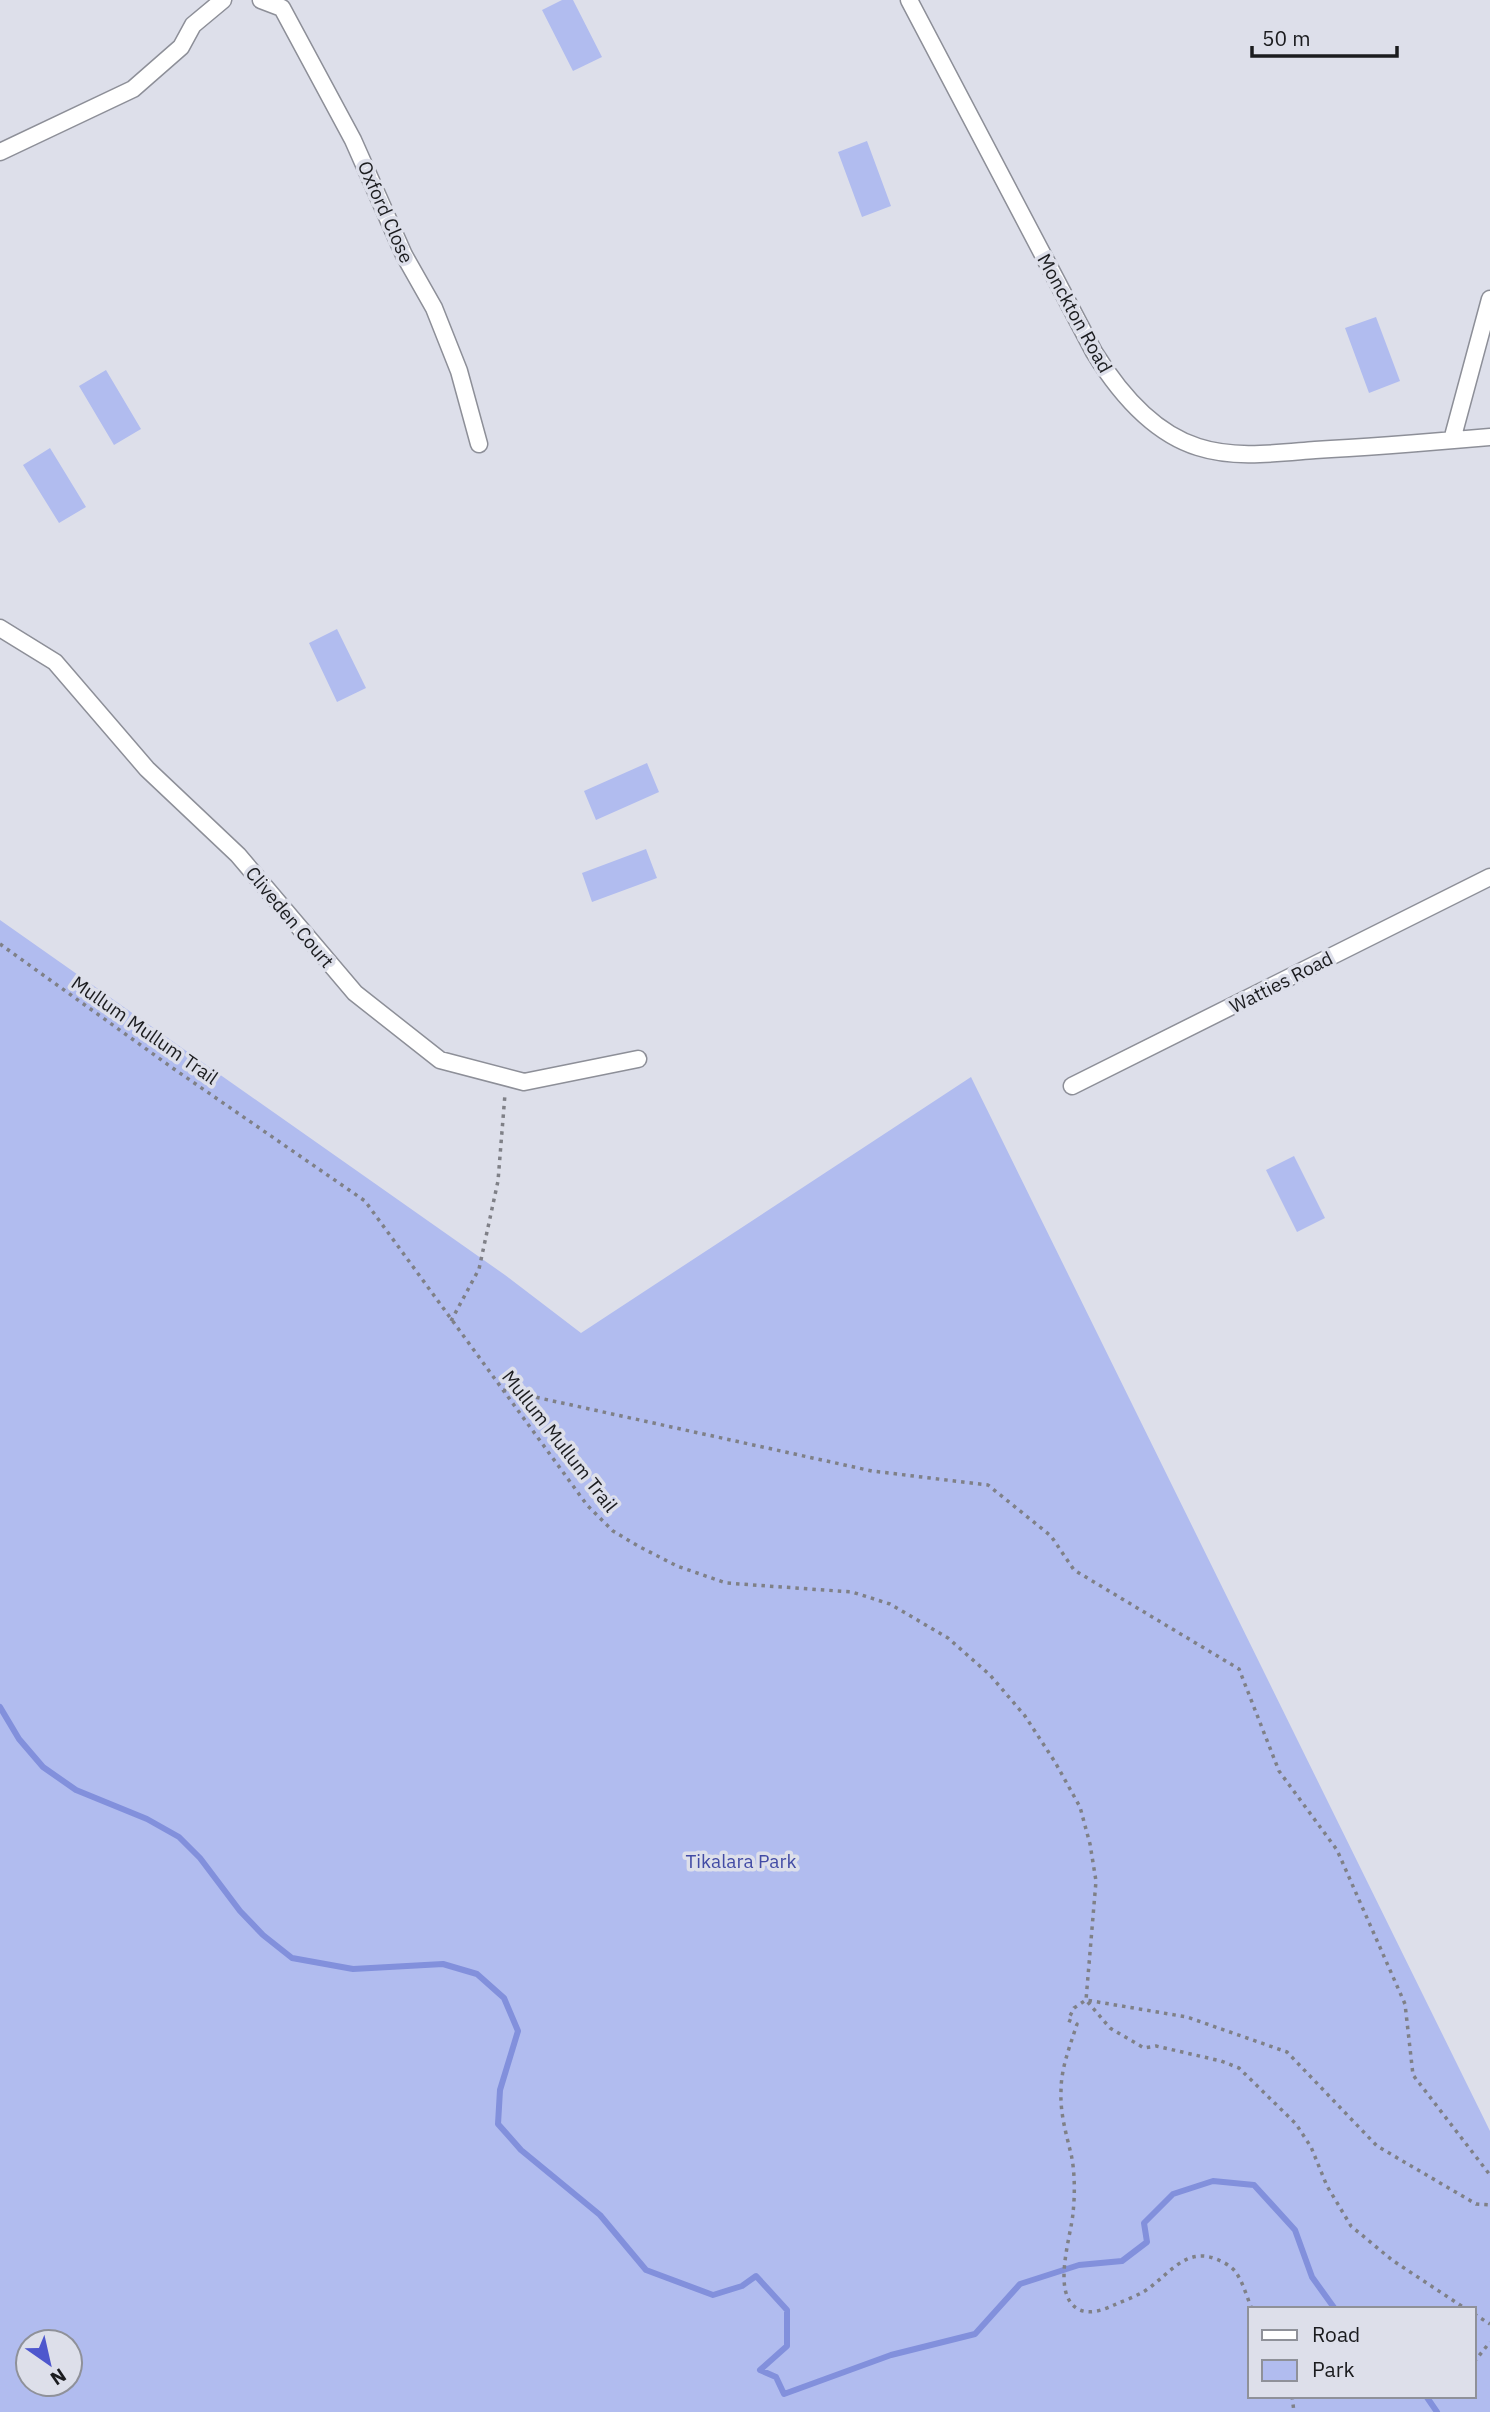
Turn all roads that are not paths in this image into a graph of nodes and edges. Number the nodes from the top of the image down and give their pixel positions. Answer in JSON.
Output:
{"nodes":[{"id":1,"x":223,"y":0,"type":"edge"},
{"id":2,"x":261,"y":0,"type":"edge"},
{"id":3,"x":909,"y":0,"type":"edge"},
{"id":4,"x":0,"y":152,"type":"edge"},
{"id":5,"x":1490,"y":299,"type":"edge"},
{"id":6,"x":1490,"y":437,"type":"edge"},
{"id":7,"x":1452,"y":440,"type":"junction"},
{"id":8,"x":479,"y":444,"type":"dead end"},
{"id":9,"x":0,"y":628,"type":"edge"},
{"id":10,"x":1490,"y":877,"type":"edge"},
{"id":11,"x":638,"y":1059,"type":"dead end"},
{"id":12,"x":1072,"y":1086,"type":"dead end"}],
"edges":[{"from":1,"to":4,"type":"street"},
{"from":2,"to":8,"type":"street","name":"Oxford Close"},
{"from":3,"to":7,"type":"street","name":"Monckton Road"},
{"from":5,"to":7,"type":"street"},
{"from":6,"to":7,"type":"street","name":"Monckton Road"},
{"from":9,"to":11,"type":"street","name":"Cliveden Court"},
{"from":10,"to":12,"type":"street","name":"Watties Road"}]}
